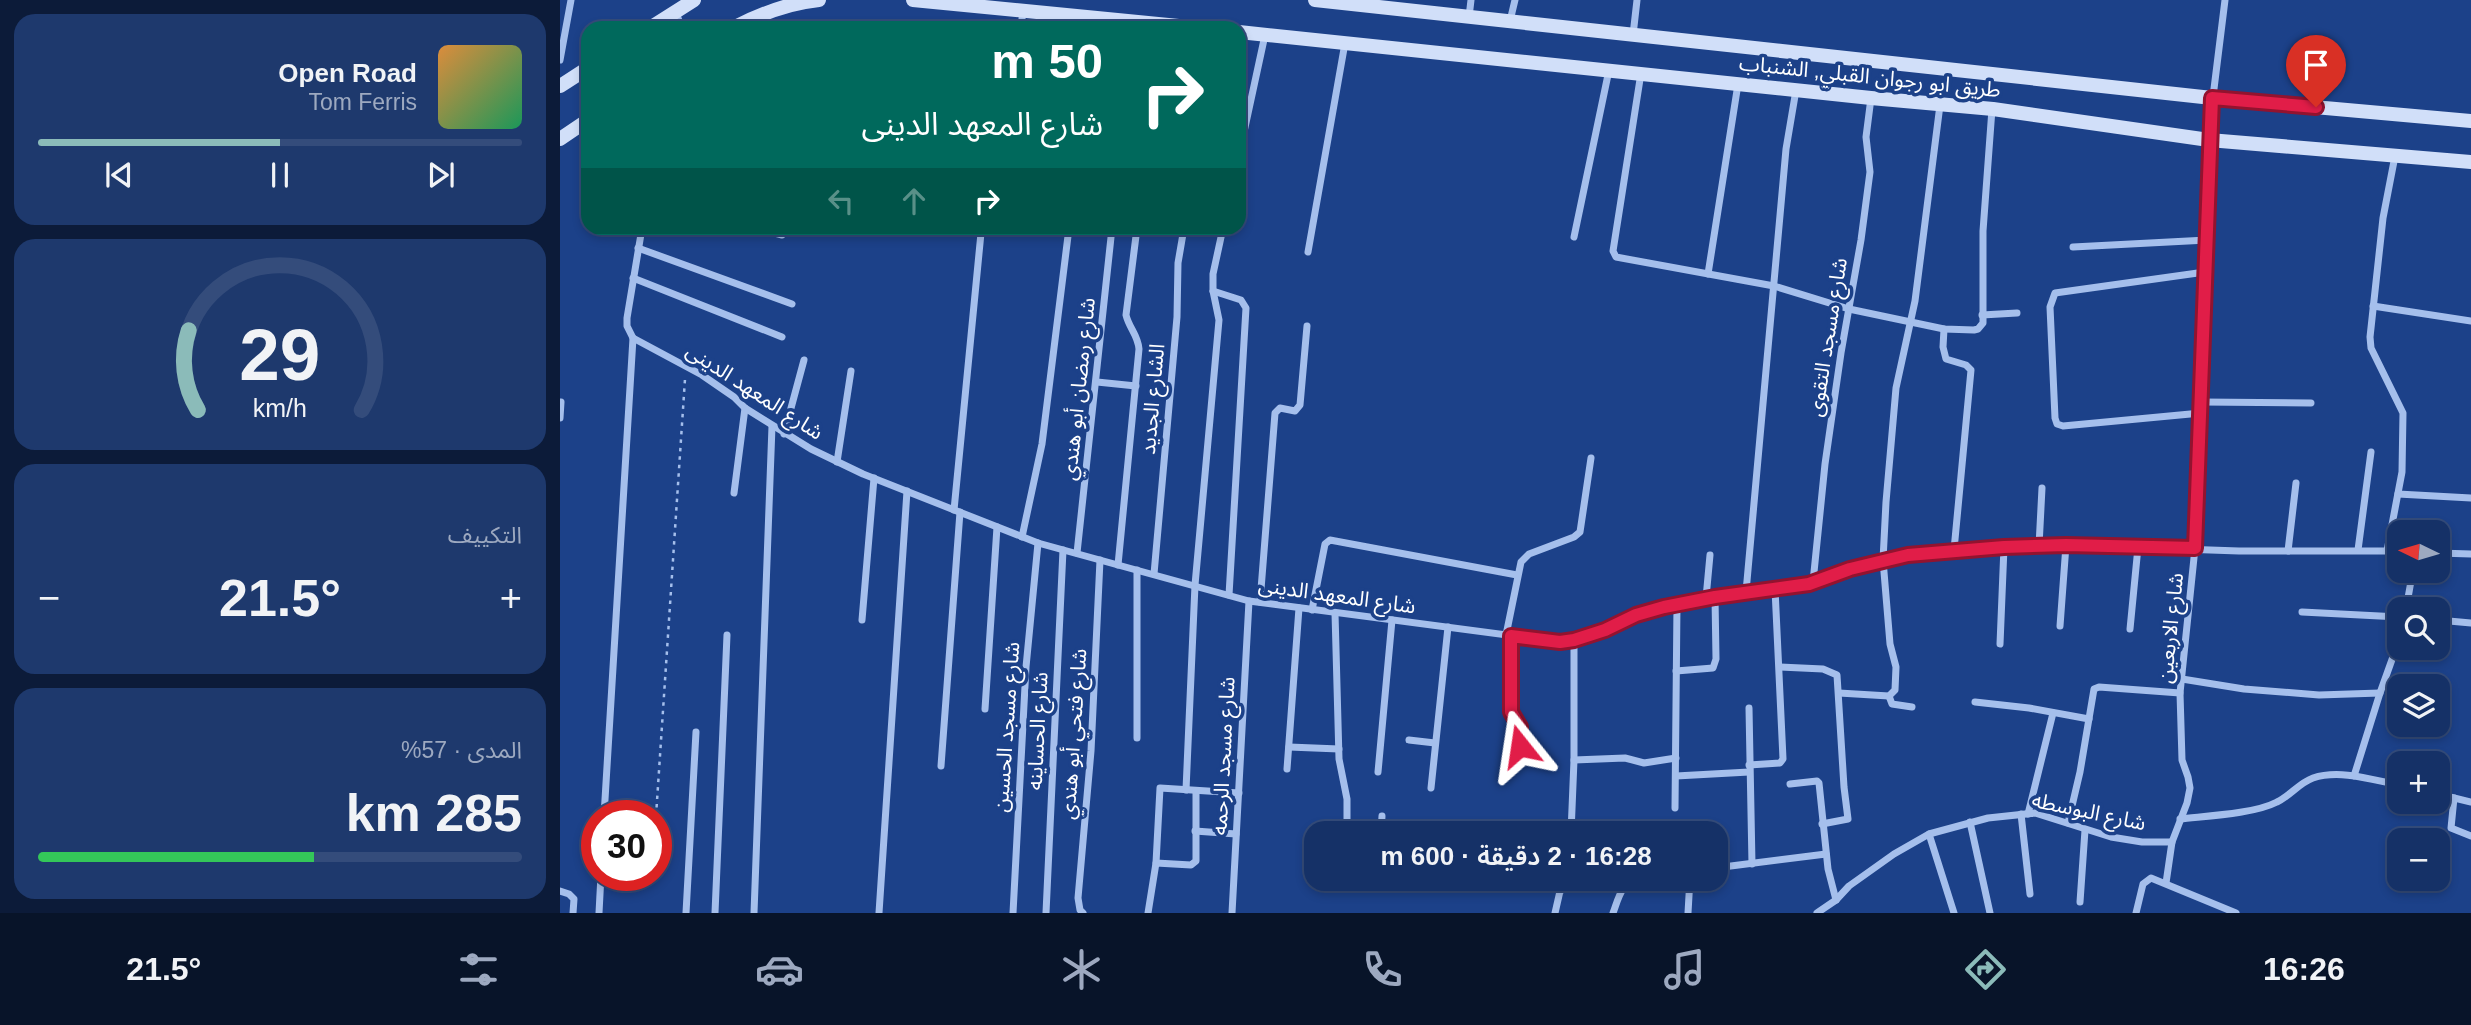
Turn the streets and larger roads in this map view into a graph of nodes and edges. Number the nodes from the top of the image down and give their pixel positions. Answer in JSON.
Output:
{"nodes":[{"id":1,"x":571,"y":0,"type":"edge"},
{"id":2,"x":694,"y":0,"type":"edge"},
{"id":3,"x":819,"y":0,"type":"edge"},
{"id":4,"x":913,"y":0,"type":"edge"},
{"id":5,"x":1315,"y":0,"type":"edge"},
{"id":6,"x":1471,"y":0,"type":"edge"},
{"id":7,"x":1514,"y":0,"type":"edge"},
{"id":8,"x":1637,"y":0,"type":"edge"},
{"id":9,"x":2225,"y":0,"type":"edge"},
{"id":10,"x":1023,"y":9,"type":"junction"},
{"id":11,"x":680,"y":15,"type":"edge"},
{"id":12,"x":1468,"y":18,"type":"junction"},
{"id":13,"x":759,"y":21,"type":"edge"},
{"id":14,"x":1022,"y":21,"type":"edge"},
{"id":15,"x":1089,"y":21,"type":"edge"},
{"id":16,"x":1510,"y":22,"type":"junction"},
{"id":17,"x":1246,"y":33,"type":"edge"},
{"id":18,"x":1265,"y":35,"type":"junction"},
{"id":19,"x":1633,"y":36,"type":"junction"},
{"id":20,"x":1345,"y":44,"type":"junction"},
{"id":21,"x":560,"y":60,"type":"edge"},
{"id":22,"x":1609,"y":70,"type":"junction"},
{"id":23,"x":581,"y":72,"type":"edge"},
{"id":24,"x":1641,"y":73,"type":"junction"},
{"id":25,"x":1738,"y":84,"type":"junction"},
{"id":26,"x":560,"y":86,"type":"edge"},
{"id":27,"x":1796,"y":90,"type":"junction"},
{"id":28,"x":1871,"y":98,"type":"junction"},
{"id":29,"x":2212,"y":102,"type":"junction"},
{"id":30,"x":1940,"y":105,"type":"junction"},
{"id":31,"x":1993,"y":109,"type":"junction"},
{"id":32,"x":2471,"y":121,"type":"edge"},
{"id":33,"x":1246,"y":123,"type":"edge"},
{"id":34,"x":581,"y":125,"type":"edge"},
{"id":35,"x":560,"y":139,"type":"edge"},
{"id":36,"x":2209,"y":140,"type":"junction"},
{"id":37,"x":2396,"y":154,"type":"junction"},
{"id":38,"x":2471,"y":162,"type":"edge"},
{"id":39,"x":641,"y":235,"type":"edge"},
{"id":40,"x":981,"y":235,"type":"edge"},
{"id":41,"x":1068,"y":235,"type":"edge"},
{"id":42,"x":1111,"y":235,"type":"edge"},
{"id":43,"x":1136,"y":235,"type":"edge"},
{"id":44,"x":1183,"y":235,"type":"edge"},
{"id":45,"x":1221,"y":235,"type":"edge"},
{"id":46,"x":1574,"y":237,"type":"dead end"},
{"id":47,"x":2207,"y":240,"type":"junction"},
{"id":48,"x":2073,"y":247,"type":"dead end"},
{"id":49,"x":638,"y":248,"type":"junction"},
{"id":50,"x":1308,"y":252,"type":"dead end"},
{"id":51,"x":2205,"y":272,"type":"junction"},
{"id":52,"x":1708,"y":274,"type":"junction"},
{"id":53,"x":633,"y":278,"type":"junction"},
{"id":54,"x":1774,"y":286,"type":"junction"},
{"id":55,"x":1213,"y":291,"type":"junction"},
{"id":56,"x":792,"y":304,"type":"dead end"},
{"id":57,"x":2373,"y":306,"type":"junction"},
{"id":58,"x":1849,"y":309,"type":"junction"},
{"id":59,"x":2017,"y":313,"type":"dead end"},
{"id":60,"x":1982,"y":314,"type":"junction"},
{"id":61,"x":1910,"y":321,"type":"junction"},
{"id":62,"x":2471,"y":321,"type":"edge"},
{"id":63,"x":1307,"y":326,"type":"dead end"},
{"id":64,"x":1944,"y":329,"type":"junction"},
{"id":65,"x":782,"y":337,"type":"dead end"},
{"id":66,"x":633,"y":338,"type":"junction"},
{"id":67,"x":804,"y":360,"type":"dead end"},
{"id":68,"x":851,"y":371,"type":"dead end"},
{"id":69,"x":1097,"y":382,"type":"junction"},
{"id":70,"x":1136,"y":386,"type":"junction"},
{"id":71,"x":561,"y":402,"type":"edge"},
{"id":72,"x":2202,"y":402,"type":"junction"},
{"id":73,"x":2311,"y":403,"type":"dead end"},
{"id":74,"x":745,"y":408,"type":"junction"},
{"id":75,"x":2201,"y":413,"type":"junction"},
{"id":76,"x":560,"y":418,"type":"edge"},
{"id":77,"x":772,"y":426,"type":"junction"},
{"id":78,"x":784,"y":434,"type":"junction"},
{"id":79,"x":2371,"y":452,"type":"dead end"},
{"id":80,"x":1591,"y":458,"type":"dead end"},
{"id":81,"x":837,"y":462,"type":"junction"},
{"id":82,"x":874,"y":478,"type":"junction"},
{"id":83,"x":2296,"y":483,"type":"dead end"},
{"id":84,"x":2042,"y":488,"type":"dead end"},
{"id":85,"x":907,"y":491,"type":"junction"},
{"id":86,"x":734,"y":493,"type":"dead end"},
{"id":87,"x":2398,"y":494,"type":"junction"},
{"id":88,"x":2471,"y":498,"type":"edge"},
{"id":89,"x":957,"y":511,"type":"junction"},
{"id":90,"x":2393,"y":520,"type":"edge"},
{"id":91,"x":997,"y":527,"type":"junction"},
{"id":92,"x":1022,"y":537,"type":"junction"},
{"id":93,"x":1038,"y":543,"type":"junction"},
{"id":94,"x":2066,"y":545,"type":"junction"},
{"id":95,"x":2039,"y":546,"type":"junction"},
{"id":96,"x":2004,"y":547,"type":"junction"},
{"id":97,"x":2138,"y":547,"type":"junction"},
{"id":98,"x":2195,"y":548,"type":"junction"},
{"id":99,"x":1063,"y":550,"type":"junction"},
{"id":100,"x":1954,"y":550,"type":"junction"},
{"id":101,"x":2358,"y":550,"type":"junction"},
{"id":102,"x":2288,"y":551,"type":"junction"},
{"id":103,"x":2387,"y":551,"type":"edge"},
{"id":104,"x":1077,"y":553,"type":"junction"},
{"id":105,"x":2450,"y":553,"type":"edge"},
{"id":106,"x":2471,"y":554,"type":"edge"},
{"id":107,"x":1710,"y":555,"type":"dead end"},
{"id":108,"x":1100,"y":560,"type":"junction"},
{"id":109,"x":1883,"y":560,"type":"junction"},
{"id":110,"x":1118,"y":565,"type":"junction"},
{"id":111,"x":1137,"y":570,"type":"junction"},
{"id":112,"x":1154,"y":575,"type":"junction"},
{"id":113,"x":1517,"y":575,"type":"junction"},
{"id":114,"x":1813,"y":582,"type":"junction"},
{"id":115,"x":1195,"y":585,"type":"junction"},
{"id":116,"x":1775,"y":589,"type":"junction"},
{"id":117,"x":1746,"y":592,"type":"junction"},
{"id":118,"x":1229,"y":596,"type":"junction"},
{"id":119,"x":1711,"y":597,"type":"junction"},
{"id":120,"x":1249,"y":601,"type":"junction"},
{"id":121,"x":1260,"y":602,"type":"junction"},
{"id":122,"x":1677,"y":604,"type":"junction"},
{"id":123,"x":1299,"y":608,"type":"junction"},
{"id":124,"x":1312,"y":610,"type":"junction"},
{"id":125,"x":2302,"y":612,"type":"dead end"},
{"id":126,"x":1335,"y":613,"type":"junction"},
{"id":127,"x":2387,"y":616,"type":"edge"},
{"id":128,"x":862,"y":620,"type":"dead end"},
{"id":129,"x":1392,"y":620,"type":"junction"},
{"id":130,"x":2450,"y":621,"type":"edge"},
{"id":131,"x":2471,"y":623,"type":"edge"},
{"id":132,"x":2060,"y":626,"type":"dead end"},
{"id":133,"x":1448,"y":627,"type":"junction"},
{"id":134,"x":2130,"y":629,"type":"dead end"},
{"id":135,"x":727,"y":635,"type":"dead end"},
{"id":136,"x":1508,"y":635,"type":"junction"},
{"id":137,"x":1574,"y":640,"type":"junction"},
{"id":138,"x":2000,"y":644,"type":"dead end"},
{"id":139,"x":2392,"y":660,"type":"edge"},
{"id":140,"x":1780,"y":667,"type":"junction"},
{"id":141,"x":1676,"y":671,"type":"junction"},
{"id":142,"x":2182,"y":679,"type":"junction"},
{"id":143,"x":1839,"y":693,"type":"junction"},
{"id":144,"x":2180,"y":693,"type":"junction"},
{"id":145,"x":2380,"y":693,"type":"junction"},
{"id":146,"x":1889,"y":696,"type":"junction"},
{"id":147,"x":1975,"y":702,"type":"dead end"},
{"id":148,"x":1912,"y":707,"type":"dead end"},
{"id":149,"x":1749,"y":708,"type":"dead end"},
{"id":150,"x":985,"y":709,"type":"dead end"},
{"id":151,"x":2053,"y":713,"type":"junction"},
{"id":152,"x":2089,"y":719,"type":"junction"},
{"id":153,"x":696,"y":732,"type":"dead end"},
{"id":154,"x":1137,"y":738,"type":"dead end"},
{"id":155,"x":1409,"y":740,"type":"dead end"},
{"id":156,"x":1436,"y":743,"type":"junction"},
{"id":157,"x":1520,"y":746,"type":"dead end"},
{"id":158,"x":1289,"y":747,"type":"junction"},
{"id":159,"x":1339,"y":748,"type":"junction"},
{"id":160,"x":1676,"y":758,"type":"junction"},
{"id":161,"x":1574,"y":760,"type":"junction"},
{"id":162,"x":941,"y":766,"type":"dead end"},
{"id":163,"x":1749,"y":768,"type":"junction"},
{"id":164,"x":1287,"y":769,"type":"dead end"},
{"id":165,"x":1378,"y":772,"type":"dead end"},
{"id":166,"x":1676,"y":776,"type":"junction"},
{"id":167,"x":2354,"y":776,"type":"junction"},
{"id":168,"x":2387,"y":783,"type":"edge"},
{"id":169,"x":1790,"y":784,"type":"dead end"},
{"id":170,"x":1431,"y":788,"type":"dead end"},
{"id":171,"x":1186,"y":790,"type":"junction"},
{"id":172,"x":1196,"y":791,"type":"junction"},
{"id":173,"x":1239,"y":793,"type":"junction"},
{"id":174,"x":2450,"y":797,"type":"edge"},
{"id":175,"x":2454,"y":798,"type":"junction"},
{"id":176,"x":605,"y":800,"type":"edge"},
{"id":177,"x":2471,"y":802,"type":"edge"},
{"id":178,"x":1675,"y":808,"type":"dead end"},
{"id":179,"x":2025,"y":814,"type":"junction"},
{"id":180,"x":1382,"y":816,"type":"dead end"},
{"id":181,"x":2180,"y":819,"type":"junction"},
{"id":182,"x":1347,"y":821,"type":"edge"},
{"id":183,"x":1382,"y":821,"type":"edge"},
{"id":184,"x":1571,"y":821,"type":"edge"},
{"id":185,"x":1970,"y":822,"type":"junction"},
{"id":186,"x":2068,"y":823,"type":"junction"},
{"id":187,"x":1822,"y":824,"type":"junction"},
{"id":188,"x":2085,"y":830,"type":"junction"},
{"id":189,"x":1195,"y":831,"type":"junction"},
{"id":190,"x":1236,"y":834,"type":"junction"},
{"id":191,"x":1929,"y":834,"type":"junction"},
{"id":192,"x":2471,"y":836,"type":"edge"},
{"id":193,"x":2172,"y":842,"type":"junction"},
{"id":194,"x":1826,"y":854,"type":"junction"},
{"id":195,"x":1156,"y":863,"type":"junction"},
{"id":196,"x":1752,"y":863,"type":"junction"},
{"id":197,"x":1728,"y":866,"type":"edge"},
{"id":198,"x":2166,"y":883,"type":"junction"},
{"id":199,"x":560,"y":891,"type":"edge"},
{"id":200,"x":600,"y":891,"type":"edge"},
{"id":201,"x":1562,"y":891,"type":"edge"},
{"id":202,"x":1621,"y":891,"type":"edge"},
{"id":203,"x":1689,"y":891,"type":"edge"},
{"id":204,"x":2030,"y":894,"type":"dead end"},
{"id":205,"x":1836,"y":900,"type":"junction"},
{"id":206,"x":2080,"y":902,"type":"dead end"},
{"id":207,"x":1082,"y":912,"type":"edge"},
{"id":208,"x":573,"y":913,"type":"edge"},
{"id":209,"x":599,"y":913,"type":"edge"},
{"id":210,"x":686,"y":913,"type":"edge"},
{"id":211,"x":715,"y":913,"type":"edge"},
{"id":212,"x":754,"y":913,"type":"edge"},
{"id":213,"x":879,"y":913,"type":"edge"},
{"id":214,"x":1013,"y":913,"type":"edge"},
{"id":215,"x":1046,"y":913,"type":"edge"},
{"id":216,"x":1149,"y":913,"type":"edge"},
{"id":217,"x":1232,"y":913,"type":"edge"},
{"id":218,"x":1555,"y":913,"type":"edge"},
{"id":219,"x":1613,"y":913,"type":"edge"},
{"id":220,"x":1688,"y":913,"type":"edge"},
{"id":221,"x":1817,"y":913,"type":"edge"},
{"id":222,"x":1954,"y":913,"type":"edge"},
{"id":223,"x":1990,"y":913,"type":"edge"},
{"id":224,"x":2136,"y":913,"type":"edge"},
{"id":225,"x":2236,"y":913,"type":"edge"}],
"edges":[{"from":1,"to":21,"type":"street"},
{"from":2,"to":11,"type":"street"},
{"from":3,"to":13,"type":"street"},
{"from":4,"to":10,"type":"street"},
{"from":5,"to":12,"type":"street","name":"طريق ابو رجوان القبلي, الشنباب"},
{"from":6,"to":12,"type":"street"},
{"from":7,"to":16,"type":"street"},
{"from":8,"to":19,"type":"street"},
{"from":9,"to":29,"type":"street","name":"شارع الاربعين"},
{"from":10,"to":14,"type":"street"},
{"from":10,"to":15,"type":"street"},
{"from":12,"to":16,"type":"street","name":"طريق ابو رجوان القبلي, الشنباب"},
{"from":16,"to":19,"type":"street","name":"طريق ابو رجوان القبلي, الشنباب"},
{"from":17,"to":18,"type":"street","name":"طريق ابو رجوان القبلي, الشنباب"},
{"from":18,"to":20,"type":"street","name":"طريق ابو رجوان القبلي, الشنباب"},
{"from":18,"to":33,"type":"street"},
{"from":19,"to":29,"type":"street","name":"طريق ابو رجوان القبلي, الشنباب"},
{"from":20,"to":22,"type":"street","name":"طريق ابو رجوان القبلي, الشنباب"},
{"from":20,"to":50,"type":"street"},
{"from":22,"to":24,"type":"street","name":"طريق ابو رجوان القبلي, الشنباب"},
{"from":22,"to":46,"type":"street"},
{"from":23,"to":26,"type":"street"},
{"from":24,"to":25,"type":"street","name":"طريق ابو رجوان القبلي, الشنباب"},
{"from":24,"to":52,"type":"street"},
{"from":25,"to":27,"type":"street","name":"طريق ابو رجوان القبلي, الشنباب"},
{"from":25,"to":52,"type":"street"},
{"from":27,"to":28,"type":"street","name":"طريق ابو رجوان القبلي, الشنباب"},
{"from":27,"to":54,"type":"street"},
{"from":28,"to":30,"type":"street","name":"طريق ابو رجوان القبلي, الشنباب"},
{"from":28,"to":58,"type":"street","name":"شارع مسجد التقوى"},
{"from":29,"to":32,"type":"street","name":"طريق ابو رجوان القبلي, الشنباب"},
{"from":29,"to":36,"type":"street","name":"شارع الاربعين"},
{"from":30,"to":31,"type":"street","name":"طريق ابو رجوان القبلي, الشنباب"},
{"from":30,"to":61,"type":"street"},
{"from":31,"to":36,"type":"street","name":"طريق ابو رجوان القبلي, الشنباب"},
{"from":31,"to":60,"type":"street"},
{"from":34,"to":35,"type":"street"},
{"from":36,"to":37,"type":"street","name":"طريق ابو رجوان القبلي, الشنباب"},
{"from":36,"to":47,"type":"street","name":"شارع الاربعين"},
{"from":37,"to":38,"type":"street","name":"طريق ابو رجوان القبلي, الشنباب"},
{"from":37,"to":57,"type":"street"},
{"from":39,"to":49,"type":"street"},
{"from":40,"to":89,"type":"street"},
{"from":41,"to":92,"type":"street"},
{"from":42,"to":69,"type":"street","name":"شارع رمضان أبو هندي"},
{"from":43,"to":70,"type":"street"},
{"from":44,"to":112,"type":"street","name":"الشارع الجديد"},
{"from":45,"to":55,"type":"street"},
{"from":47,"to":48,"type":"street"},
{"from":47,"to":51,"type":"street","name":"شارع الاربعين"},
{"from":49,"to":53,"type":"street"},
{"from":49,"to":56,"type":"street"},
{"from":51,"to":72,"type":"street","name":"شارع الاربعين"},
{"from":51,"to":75,"type":"street"},
{"from":52,"to":54,"type":"street"},
{"from":53,"to":65,"type":"street"},
{"from":53,"to":66,"type":"street"},
{"from":54,"to":58,"type":"street"},
{"from":54,"to":117,"type":"street"},
{"from":55,"to":115,"type":"street"},
{"from":55,"to":118,"type":"street"},
{"from":57,"to":62,"type":"street"},
{"from":57,"to":87,"type":"street"},
{"from":58,"to":61,"type":"street"},
{"from":58,"to":114,"type":"street","name":"شارع مسجد التقوى"},
{"from":59,"to":60,"type":"street"},
{"from":60,"to":64,"type":"street"},
{"from":61,"to":64,"type":"street"},
{"from":61,"to":109,"type":"street"},
{"from":63,"to":121,"type":"street"},
{"from":64,"to":100,"type":"street"},
{"from":66,"to":74,"type":"street","name":"شارع المعهد الدينى"},
{"from":66,"to":176,"type":"street"},
{"from":67,"to":78,"type":"street"},
{"from":68,"to":81,"type":"street"},
{"from":69,"to":70,"type":"street"},
{"from":69,"to":104,"type":"street","name":"شارع رمضان أبو هندي"},
{"from":70,"to":110,"type":"street"},
{"from":71,"to":76,"type":"street"},
{"from":72,"to":73,"type":"street"},
{"from":72,"to":75,"type":"street","name":"شارع الاربعين"},
{"from":74,"to":77,"type":"street","name":"شارع المعهد الدينى"},
{"from":74,"to":86,"type":"street"},
{"from":75,"to":98,"type":"street","name":"شارع الاربعين"},
{"from":77,"to":78,"type":"street","name":"شارع المعهد الدينى"},
{"from":77,"to":212,"type":"street"},
{"from":78,"to":81,"type":"street","name":"شارع المعهد الدينى"},
{"from":79,"to":101,"type":"street"},
{"from":80,"to":113,"type":"street"},
{"from":81,"to":82,"type":"street","name":"شارع المعهد الدينى"},
{"from":82,"to":85,"type":"street","name":"شارع المعهد الدينى"},
{"from":82,"to":128,"type":"street"},
{"from":83,"to":102,"type":"street"},
{"from":84,"to":95,"type":"street"},
{"from":85,"to":89,"type":"street","name":"شارع المعهد الدينى"},
{"from":85,"to":213,"type":"street"},
{"from":87,"to":88,"type":"street"},
{"from":87,"to":90,"type":"street"},
{"from":89,"to":91,"type":"street","name":"شارع المعهد الدينى"},
{"from":89,"to":162,"type":"street"},
{"from":91,"to":92,"type":"street","name":"شارع المعهد الدينى"},
{"from":91,"to":150,"type":"street"},
{"from":92,"to":93,"type":"street","name":"شارع المعهد الدينى"},
{"from":93,"to":99,"type":"street","name":"شارع المعهد الدينى"},
{"from":93,"to":214,"type":"street","name":"شارع مسجد الحسين"},
{"from":94,"to":95,"type":"street","name":"شارع المعهد الدينى"},
{"from":94,"to":97,"type":"street","name":"شارع المعهد الدينى"},
{"from":94,"to":132,"type":"street"},
{"from":95,"to":96,"type":"street","name":"شارع المعهد الدينى"},
{"from":96,"to":100,"type":"street","name":"شارع المعهد الدينى"},
{"from":96,"to":138,"type":"street"},
{"from":97,"to":98,"type":"street","name":"شارع المعهد الدينى"},
{"from":97,"to":134,"type":"street"},
{"from":98,"to":102,"type":"street","name":"شارع المعهد الدينى"},
{"from":98,"to":142,"type":"street","name":"شارع الاربعين"},
{"from":99,"to":104,"type":"street","name":"شارع المعهد الدينى"},
{"from":99,"to":215,"type":"street","name":"شارع الحساينه"},
{"from":100,"to":109,"type":"street","name":"شارع المعهد الدينى"},
{"from":101,"to":102,"type":"street","name":"شارع المعهد الدينى"},
{"from":101,"to":103,"type":"street","name":"شارع المعهد الدينى"},
{"from":104,"to":108,"type":"street","name":"شارع المعهد الدينى"},
{"from":105,"to":106,"type":"street"},
{"from":107,"to":119,"type":"street"},
{"from":108,"to":110,"type":"street","name":"شارع المعهد الدينى"},
{"from":108,"to":207,"type":"street","name":"شارع فتحي أبو هندي"},
{"from":109,"to":114,"type":"street","name":"شارع المعهد الدينى"},
{"from":109,"to":146,"type":"street"},
{"from":110,"to":111,"type":"street","name":"شارع المعهد الدينى"},
{"from":111,"to":112,"type":"street","name":"شارع المعهد الدينى"},
{"from":111,"to":154,"type":"street"},
{"from":112,"to":115,"type":"street","name":"شارع المعهد الدينى"},
{"from":113,"to":124,"type":"street"},
{"from":113,"to":136,"type":"street"},
{"from":114,"to":116,"type":"street","name":"شارع المعهد الدينى"},
{"from":115,"to":118,"type":"street","name":"شارع المعهد الدينى"},
{"from":115,"to":171,"type":"street"},
{"from":116,"to":117,"type":"street","name":"شارع المعهد الدينى"},
{"from":116,"to":140,"type":"street"},
{"from":117,"to":119,"type":"street","name":"شارع المعهد الدينى"},
{"from":118,"to":120,"type":"street","name":"شارع المعهد الدينى"},
{"from":119,"to":122,"type":"street","name":"شارع المعهد الدينى"},
{"from":119,"to":141,"type":"street"},
{"from":120,"to":121,"type":"street","name":"شارع المعهد الدينى"},
{"from":120,"to":173,"type":"street","name":"شارع مسجد الرحمه"},
{"from":121,"to":123,"type":"street","name":"شارع المعهد الدينى"},
{"from":122,"to":137,"type":"street","name":"شارع المعهد الدينى"},
{"from":122,"to":141,"type":"street"},
{"from":123,"to":124,"type":"street","name":"شارع المعهد الدينى"},
{"from":123,"to":158,"type":"street"},
{"from":124,"to":126,"type":"street","name":"شارع المعهد الدينى"},
{"from":125,"to":127,"type":"street"},
{"from":126,"to":129,"type":"street","name":"شارع المعهد الدينى"},
{"from":126,"to":159,"type":"street"},
{"from":129,"to":133,"type":"street","name":"شارع المعهد الدينى"},
{"from":129,"to":165,"type":"street"},
{"from":130,"to":131,"type":"street"},
{"from":133,"to":136,"type":"street","name":"شارع المعهد الدينى"},
{"from":133,"to":156,"type":"street"},
{"from":135,"to":211,"type":"street"},
{"from":136,"to":137,"type":"street","name":"شارع المعهد الدينى"},
{"from":136,"to":157,"type":"street"},
{"from":137,"to":161,"type":"street"},
{"from":139,"to":145,"type":"street"},
{"from":140,"to":143,"type":"street"},
{"from":140,"to":163,"type":"street"},
{"from":141,"to":160,"type":"street"},
{"from":142,"to":144,"type":"street","name":"شارع الاربعين"},
{"from":142,"to":145,"type":"street"},
{"from":143,"to":146,"type":"street"},
{"from":143,"to":187,"type":"street"},
{"from":144,"to":152,"type":"street"},
{"from":144,"to":181,"type":"street","name":"شارع الاربعين"},
{"from":145,"to":167,"type":"street"},
{"from":146,"to":148,"type":"street"},
{"from":147,"to":151,"type":"street"},
{"from":149,"to":163,"type":"street"},
{"from":151,"to":152,"type":"street"},
{"from":151,"to":179,"type":"street"},
{"from":152,"to":186,"type":"street"},
{"from":153,"to":210,"type":"street"},
{"from":155,"to":156,"type":"street"},
{"from":156,"to":170,"type":"street"},
{"from":158,"to":159,"type":"street"},
{"from":158,"to":164,"type":"street"},
{"from":159,"to":182,"type":"street"},
{"from":160,"to":161,"type":"street"},
{"from":160,"to":166,"type":"street"},
{"from":161,"to":184,"type":"street"},
{"from":163,"to":166,"type":"street"},
{"from":163,"to":196,"type":"street"},
{"from":166,"to":178,"type":"street"},
{"from":167,"to":168,"type":"street"},
{"from":167,"to":181,"type":"street"},
{"from":169,"to":187,"type":"street"},
{"from":171,"to":172,"type":"street"},
{"from":171,"to":195,"type":"street"},
{"from":172,"to":173,"type":"street"},
{"from":172,"to":189,"type":"street"},
{"from":173,"to":190,"type":"street","name":"شارع مسجد الرحمه"},
{"from":174,"to":175,"type":"street"},
{"from":175,"to":177,"type":"street"},
{"from":175,"to":192,"type":"street"},
{"from":179,"to":185,"type":"street","name":"شارع البوسطه"},
{"from":179,"to":186,"type":"street","name":"شارع البوسطه"},
{"from":179,"to":204,"type":"street"},
{"from":180,"to":183,"type":"street"},
{"from":181,"to":193,"type":"street","name":"شارع الاربعين"},
{"from":185,"to":191,"type":"street","name":"شارع البوسطه"},
{"from":185,"to":223,"type":"street"},
{"from":186,"to":188,"type":"street","name":"شارع البوسطه"},
{"from":187,"to":194,"type":"street"},
{"from":188,"to":193,"type":"street","name":"شارع البوسطه"},
{"from":188,"to":206,"type":"street"},
{"from":189,"to":190,"type":"street"},
{"from":189,"to":195,"type":"street"},
{"from":190,"to":217,"type":"street","name":"شارع مسجد الرحمه"},
{"from":191,"to":205,"type":"street","name":"شارع البوسطه"},
{"from":191,"to":222,"type":"street"},
{"from":193,"to":198,"type":"street","name":"شارع الاربعين"},
{"from":194,"to":196,"type":"street"},
{"from":194,"to":205,"type":"street"},
{"from":195,"to":216,"type":"street"},
{"from":196,"to":197,"type":"street"},
{"from":198,"to":224,"type":"street"},
{"from":198,"to":225,"type":"street"},
{"from":199,"to":208,"type":"street"},
{"from":200,"to":209,"type":"street"},
{"from":201,"to":218,"type":"street"},
{"from":202,"to":219,"type":"street"},
{"from":203,"to":220,"type":"street"},
{"from":205,"to":221,"type":"street","name":"شارع البوسطه"}]}
